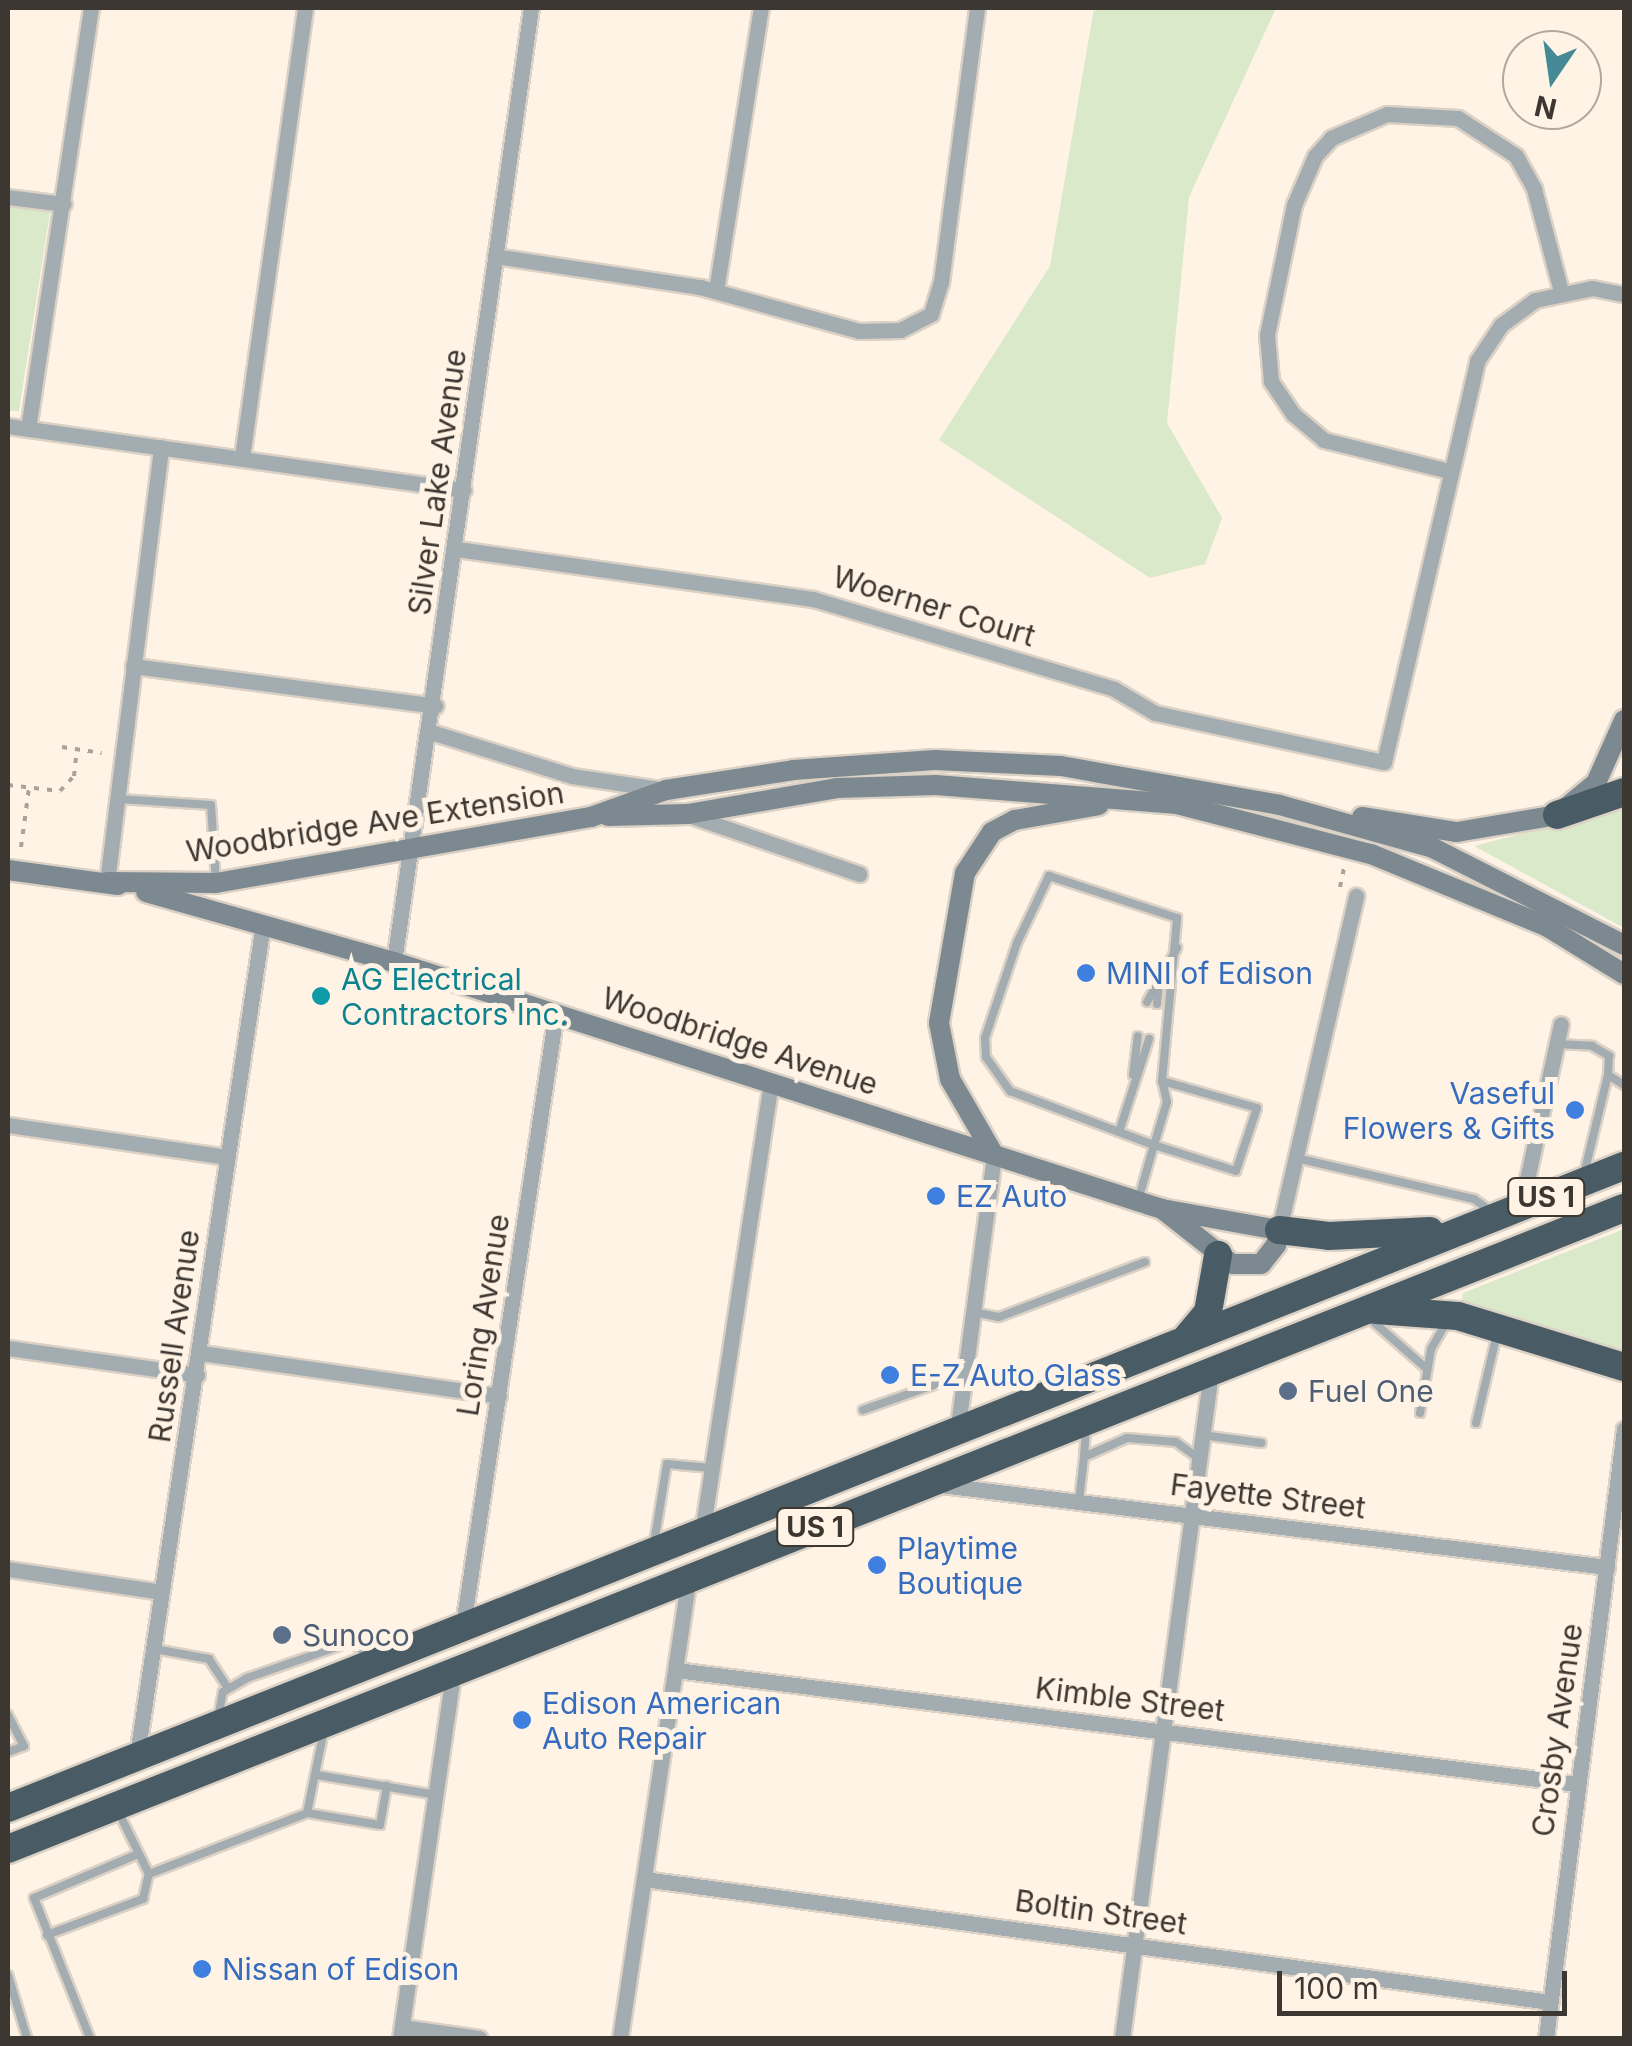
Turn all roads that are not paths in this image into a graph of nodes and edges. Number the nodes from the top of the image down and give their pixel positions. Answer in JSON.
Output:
{"nodes":[{"id":1,"x":91,"y":8,"type":"edge"},
{"id":2,"x":305,"y":8,"type":"edge"},
{"id":3,"x":530,"y":8,"type":"edge"},
{"id":4,"x":761,"y":8,"type":"edge"},
{"id":5,"x":976,"y":8,"type":"edge"},
{"id":6,"x":8,"y":197,"type":"edge"},
{"id":7,"x":64,"y":204,"type":"junction"},
{"id":8,"x":495,"y":256,"type":"junction"},
{"id":9,"x":1560,"y":290,"type":"junction"},
{"id":10,"x":716,"y":291,"type":"junction"},
{"id":11,"x":1624,"y":294,"type":"edge"},
{"id":12,"x":8,"y":426,"type":"edge"},
{"id":13,"x":28,"y":429,"type":"junction"},
{"id":14,"x":161,"y":447,"type":"junction"},
{"id":15,"x":242,"y":457,"type":"junction"},
{"id":16,"x":1450,"y":471,"type":"junction"},
{"id":17,"x":464,"y":490,"type":"junction"},
{"id":18,"x":457,"y":549,"type":"junction"},
{"id":19,"x":133,"y":666,"type":"junction"},
{"id":20,"x":434,"y":706,"type":"junction"},
{"id":21,"x":1624,"y":720,"type":"edge"},
{"id":22,"x":431,"y":732,"type":"junction"},
{"id":23,"x":666,"y":790,"type":"junction"},
{"id":24,"x":1624,"y":792,"type":"edge"},
{"id":25,"x":116,"y":799,"type":"junction"},
{"id":26,"x":1178,"y":804,"type":"junction"},
{"id":27,"x":1280,"y":806,"type":"junction"},
{"id":28,"x":688,"y":814,"type":"junction"},
{"id":29,"x":1557,"y":815,"type":"junction"},
{"id":30,"x":592,"y":817,"type":"junction"},
{"id":31,"x":413,"y":851,"type":"junction"},
{"id":32,"x":8,"y":870,"type":"edge"},
{"id":33,"x":859,"y":874,"type":"dead end"},
{"id":34,"x":107,"y":882,"type":"junction"},
{"id":35,"x":216,"y":883,"type":"junction"},
{"id":36,"x":1356,"y":896,"type":"dead end"},
{"id":37,"x":263,"y":924,"type":"junction"},
{"id":38,"x":1624,"y":945,"type":"edge"},
{"id":39,"x":1176,"y":948,"type":"junction"},
{"id":40,"x":394,"y":962,"type":"junction"},
{"id":41,"x":1624,"y":974,"type":"edge"},
{"id":42,"x":1152,"y":1003,"type":"dead end"},
{"id":43,"x":556,"y":1013,"type":"junction"},
{"id":44,"x":1561,"y":1024,"type":"dead end"},
{"id":45,"x":1138,"y":1036,"type":"dead end"},
{"id":46,"x":1149,"y":1039,"type":"dead end"},
{"id":47,"x":1556,"y":1044,"type":"junction"},
{"id":48,"x":1608,"y":1075,"type":"junction"},
{"id":49,"x":1132,"y":1080,"type":"junction"},
{"id":50,"x":1162,"y":1081,"type":"junction"},
{"id":51,"x":772,"y":1082,"type":"junction"},
{"id":52,"x":1624,"y":1085,"type":"edge"},
{"id":53,"x":8,"y":1125,"type":"edge"},
{"id":54,"x":1118,"y":1132,"type":"junction"},
{"id":55,"x":1154,"y":1146,"type":"junction"},
{"id":56,"x":994,"y":1154,"type":"junction"},
{"id":57,"x":227,"y":1157,"type":"junction"},
{"id":58,"x":1296,"y":1158,"type":"junction"},
{"id":59,"x":1624,"y":1166,"type":"edge"},
{"id":60,"x":1582,"y":1182,"type":"junction"},
{"id":61,"x":1138,"y":1201,"type":"junction"},
{"id":62,"x":1624,"y":1208,"type":"edge"},
{"id":63,"x":1162,"y":1209,"type":"junction"},
{"id":64,"x":1509,"y":1211,"type":"junction"},
{"id":65,"x":1467,"y":1228,"type":"junction"},
{"id":66,"x":1279,"y":1230,"type":"junction"},
{"id":67,"x":1218,"y":1255,"type":"junction"},
{"id":68,"x":1145,"y":1262,"type":"dead end"},
{"id":69,"x":1360,"y":1310,"type":"junction"},
{"id":70,"x":973,"y":1312,"type":"junction"},
{"id":71,"x":1451,"y":1315,"type":"junction"},
{"id":72,"x":1498,"y":1329,"type":"junction"},
{"id":73,"x":1183,"y":1341,"type":"junction"},
{"id":74,"x":8,"y":1348,"type":"edge"},
{"id":75,"x":201,"y":1353,"type":"junction"},
{"id":76,"x":1624,"y":1367,"type":"edge"},
{"id":77,"x":1426,"y":1368,"type":"junction"},
{"id":78,"x":1211,"y":1372,"type":"junction"},
{"id":79,"x":965,"y":1374,"type":"junction"},
{"id":80,"x":197,"y":1376,"type":"junction"},
{"id":81,"x":499,"y":1396,"type":"junction"},
{"id":82,"x":863,"y":1410,"type":"dead end"},
{"id":83,"x":1420,"y":1414,"type":"dead end"},
{"id":84,"x":1086,"y":1418,"type":"junction"},
{"id":85,"x":1476,"y":1423,"type":"dead end"},
{"id":86,"x":1624,"y":1429,"type":"edge"},
{"id":87,"x":957,"y":1434,"type":"junction"},
{"id":88,"x":1202,"y":1435,"type":"junction"},
{"id":89,"x":1261,"y":1443,"type":"dead end"},
{"id":90,"x":1084,"y":1457,"type":"junction"},
{"id":91,"x":1199,"y":1459,"type":"junction"},
{"id":92,"x":711,"y":1468,"type":"junction"},
{"id":93,"x":922,"y":1483,"type":"junction"},
{"id":94,"x":1079,"y":1500,"type":"junction"},
{"id":95,"x":1192,"y":1514,"type":"junction"},
{"id":96,"x":701,"y":1536,"type":"junction"},
{"id":97,"x":655,"y":1553,"type":"junction"},
{"id":98,"x":1607,"y":1567,"type":"junction"},
{"id":99,"x":8,"y":1570,"type":"edge"},
{"id":100,"x":689,"y":1578,"type":"junction"},
{"id":101,"x":161,"y":1592,"type":"junction"},
{"id":102,"x":464,"y":1625,"type":"junction"},
{"id":103,"x":153,"y":1648,"type":"junction"},
{"id":104,"x":372,"y":1660,"type":"junction"},
{"id":105,"x":454,"y":1668,"type":"junction"},
{"id":106,"x":676,"y":1670,"type":"junction"},
{"id":107,"x":228,"y":1688,"type":"junction"},
{"id":108,"x":8,"y":1715,"type":"edge"},
{"id":109,"x":324,"y":1720,"type":"junction"},
{"id":110,"x":218,"y":1722,"type":"junction"},
{"id":111,"x":1162,"y":1731,"type":"junction"},
{"id":112,"x":8,"y":1752,"type":"edge"},
{"id":113,"x":137,"y":1755,"type":"junction"},
{"id":114,"x":318,"y":1775,"type":"junction"},
{"id":115,"x":1577,"y":1784,"type":"junction"},
{"id":116,"x":387,"y":1786,"type":"junction"},
{"id":117,"x":436,"y":1794,"type":"junction"},
{"id":118,"x":115,"y":1805,"type":"junction"},
{"id":119,"x":8,"y":1808,"type":"edge"},
{"id":120,"x":307,"y":1814,"type":"junction"},
{"id":121,"x":8,"y":1849,"type":"edge"},
{"id":122,"x":138,"y":1854,"type":"junction"},
{"id":123,"x":149,"y":1874,"type":"junction"},
{"id":124,"x":644,"y":1880,"type":"junction"},
{"id":125,"x":47,"y":1936,"type":"junction"},
{"id":126,"x":1134,"y":1944,"type":"junction"},
{"id":127,"x":8,"y":1974,"type":"edge"},
{"id":128,"x":1550,"y":2002,"type":"junction"},
{"id":129,"x":400,"y":2033,"type":"edge"},
{"id":130,"x":27,"y":2038,"type":"edge"},
{"id":131,"x":90,"y":2038,"type":"edge"},
{"id":132,"x":479,"y":2038,"type":"edge"},
{"id":133,"x":620,"y":2038,"type":"edge"},
{"id":134,"x":1122,"y":2038,"type":"edge"},
{"id":135,"x":1546,"y":2038,"type":"edge"}],
"edges":[{"from":1,"to":7,"type":"street"},
{"from":2,"to":15,"type":"street"},
{"from":3,"to":8,"type":"street","name":"Silver Lake Avenue"},
{"from":4,"to":10,"type":"street"},
{"from":5,"to":10,"type":"street"},
{"from":6,"to":7,"type":"street"},
{"from":7,"to":13,"type":"street"},
{"from":8,"to":10,"type":"street"},
{"from":8,"to":17,"type":"street","name":"Silver Lake Avenue"},
{"from":9,"to":11,"type":"street"},
{"from":9,"to":16,"type":"street"},
{"from":9,"to":16,"type":"street"},
{"from":12,"to":13,"type":"street"},
{"from":13,"to":14,"type":"street"},
{"from":14,"to":15,"type":"street"},
{"from":14,"to":19,"type":"street"},
{"from":15,"to":17,"type":"street"},
{"from":16,"to":18,"type":"street","name":"Woerner Court"},
{"from":17,"to":18,"type":"street","name":"Silver Lake Avenue"},
{"from":18,"to":20,"type":"street","name":"Silver Lake Avenue"},
{"from":19,"to":20,"type":"street"},
{"from":19,"to":25,"type":"street"},
{"from":20,"to":22,"type":"street","name":"Silver Lake Avenue"},
{"from":21,"to":29,"type":"main road"},
{"from":22,"to":23,"type":"street"},
{"from":22,"to":31,"type":"street","name":"Silver Lake Avenue"},
{"from":23,"to":27,"type":"main road","name":"Woodbridge Ave Extension"},
{"from":23,"to":30,"type":"main road","name":"Woodbridge Ave Extension"},
{"from":24,"to":29,"type":"highway"},
{"from":25,"to":34,"type":"street"},
{"from":25,"to":35,"type":"lane"},
{"from":26,"to":28,"type":"main road","name":"Woodbridge Ave Extension"},
{"from":26,"to":41,"type":"main road","name":"Woodbridge Ave Extension"},
{"from":26,"to":56,"type":"main road"},
{"from":27,"to":29,"type":"main road"},
{"from":27,"to":38,"type":"main road","name":"Woodbridge Ave Extension"},
{"from":28,"to":30,"type":"main road","name":"Woodbridge Ave Extension"},
{"from":28,"to":33,"type":"street"},
{"from":30,"to":31,"type":"main road","name":"Woodbridge Ave Extension"},
{"from":31,"to":35,"type":"main road","name":"Woodbridge Ave Extension"},
{"from":31,"to":40,"type":"street","name":"Silver Lake Avenue"},
{"from":32,"to":34,"type":"main road","name":"Woodbridge Avenue"},
{"from":34,"to":35,"type":"main road","name":"Woodbridge Ave Extension"},
{"from":34,"to":37,"type":"main road","name":"Woodbridge Avenue"},
{"from":36,"to":58,"type":"street"},
{"from":37,"to":40,"type":"main road","name":"Woodbridge Avenue"},
{"from":37,"to":57,"type":"street","name":"Russell Avenue"},
{"from":39,"to":42,"type":"lane"},
{"from":39,"to":50,"type":"lane"},
{"from":39,"to":54,"type":"lane"},
{"from":40,"to":43,"type":"main road","name":"Woodbridge Avenue"},
{"from":43,"to":51,"type":"main road","name":"Woodbridge Avenue"},
{"from":43,"to":81,"type":"street","name":"Loring Avenue"},
{"from":44,"to":47,"type":"street"},
{"from":45,"to":49,"type":"lane"},
{"from":46,"to":49,"type":"lane"},
{"from":47,"to":48,"type":"lane"},
{"from":47,"to":64,"type":"street"},
{"from":48,"to":52,"type":"lane"},
{"from":48,"to":60,"type":"lane"},
{"from":49,"to":54,"type":"lane"},
{"from":50,"to":55,"type":"lane"},
{"from":50,"to":55,"type":"lane"},
{"from":51,"to":56,"type":"main road","name":"Woodbridge Avenue"},
{"from":51,"to":92,"type":"street"},
{"from":53,"to":57,"type":"street"},
{"from":54,"to":55,"type":"lane"},
{"from":55,"to":61,"type":"lane"},
{"from":56,"to":61,"type":"main road","name":"Woodbridge Avenue"},
{"from":56,"to":70,"type":"street"},
{"from":57,"to":75,"type":"street","name":"Russell Avenue"},
{"from":58,"to":64,"type":"lane"},
{"from":58,"to":66,"type":"street"},
{"from":59,"to":60,"type":"highway","number":"US 1"},
{"from":60,"to":64,"type":"highway","number":"US 1"},
{"from":61,"to":63,"type":"main road","name":"Woodbridge Avenue"},
{"from":62,"to":69,"type":"highway","number":"US 1"},
{"from":63,"to":66,"type":"main road","name":"Woodbridge Avenue"},
{"from":63,"to":67,"type":"main road"},
{"from":64,"to":65,"type":"highway","number":"US 1"},
{"from":65,"to":66,"type":"highway"},
{"from":65,"to":73,"type":"highway","number":"US 1"},
{"from":66,"to":67,"type":"main road"},
{"from":67,"to":73,"type":"highway"},
{"from":68,"to":70,"type":"lane"},
{"from":69,"to":71,"type":"highway"},
{"from":69,"to":77,"type":"lane"},
{"from":69,"to":78,"type":"highway","number":"US 1"},
{"from":70,"to":79,"type":"street"},
{"from":71,"to":72,"type":"highway"},
{"from":71,"to":77,"type":"lane"},
{"from":72,"to":76,"type":"highway"},
{"from":72,"to":85,"type":"lane"},
{"from":73,"to":87,"type":"highway","number":"US 1"},
{"from":74,"to":80,"type":"street"},
{"from":75,"to":80,"type":"street","name":"Russell Avenue"},
{"from":75,"to":81,"type":"street"},
{"from":77,"to":83,"type":"lane"},
{"from":78,"to":84,"type":"highway","number":"US 1"},
{"from":78,"to":88,"type":"street"},
{"from":79,"to":82,"type":"lane"},
{"from":79,"to":87,"type":"street"},
{"from":80,"to":101,"type":"street","name":"Russell Avenue"},
{"from":81,"to":102,"type":"street","name":"Loring Avenue"},
{"from":84,"to":90,"type":"lane"},
{"from":84,"to":93,"type":"highway","number":"US 1"},
{"from":86,"to":98,"type":"street","name":"Crosby Avenue"},
{"from":87,"to":96,"type":"highway","number":"US 1"},
{"from":88,"to":89,"type":"lane"},
{"from":88,"to":91,"type":"street"},
{"from":90,"to":91,"type":"lane"},
{"from":90,"to":94,"type":"lane"},
{"from":91,"to":95,"type":"street"},
{"from":92,"to":96,"type":"street"},
{"from":92,"to":97,"type":"lane"},
{"from":93,"to":94,"type":"street","name":"Fayette Street"},
{"from":93,"to":100,"type":"highway","number":"US 1"},
{"from":94,"to":95,"type":"street","name":"Fayette Street"},
{"from":95,"to":98,"type":"street","name":"Fayette Street"},
{"from":95,"to":111,"type":"street"},
{"from":96,"to":97,"type":"highway","number":"US 1"},
{"from":97,"to":102,"type":"highway","number":"US 1"},
{"from":98,"to":115,"type":"street","name":"Crosby Avenue"},
{"from":99,"to":101,"type":"street"},
{"from":100,"to":105,"type":"highway","number":"US 1"},
{"from":100,"to":106,"type":"street"},
{"from":101,"to":103,"type":"street","name":"Russell Avenue"},
{"from":102,"to":104,"type":"highway","number":"US 1"},
{"from":103,"to":107,"type":"lane"},
{"from":103,"to":113,"type":"street","name":"Russell Avenue"},
{"from":104,"to":107,"type":"lane"},
{"from":104,"to":110,"type":"highway","number":"US 1"},
{"from":105,"to":109,"type":"highway","number":"US 1"},
{"from":105,"to":117,"type":"street"},
{"from":106,"to":111,"type":"street","name":"Kimble Street"},
{"from":106,"to":124,"type":"street"},
{"from":107,"to":110,"type":"lane"},
{"from":108,"to":112,"type":"lane"},
{"from":109,"to":114,"type":"lane"},
{"from":109,"to":118,"type":"highway","number":"US 1"},
{"from":110,"to":113,"type":"highway","number":"US 1"},
{"from":111,"to":115,"type":"street","name":"Kimble Street"},
{"from":111,"to":126,"type":"street"},
{"from":113,"to":119,"type":"highway","number":"US 1"},
{"from":114,"to":116,"type":"lane"},
{"from":114,"to":120,"type":"lane"},
{"from":115,"to":128,"type":"street","name":"Crosby Avenue"},
{"from":116,"to":117,"type":"lane"},
{"from":116,"to":120,"type":"lane"},
{"from":117,"to":129,"type":"street"},
{"from":118,"to":121,"type":"highway","number":"US 1"},
{"from":118,"to":122,"type":"lane"},
{"from":120,"to":123,"type":"lane"},
{"from":122,"to":123,"type":"lane"},
{"from":122,"to":125,"type":"lane"},
{"from":123,"to":125,"type":"lane"},
{"from":124,"to":126,"type":"street","name":"Boltin Street"},
{"from":124,"to":133,"type":"street"},
{"from":125,"to":131,"type":"lane"},
{"from":126,"to":128,"type":"street","name":"Boltin Street"},
{"from":126,"to":134,"type":"street"},
{"from":127,"to":130,"type":"lane"},
{"from":128,"to":135,"type":"street","name":"Crosby Avenue"},
{"from":129,"to":132,"type":"street"}]}
